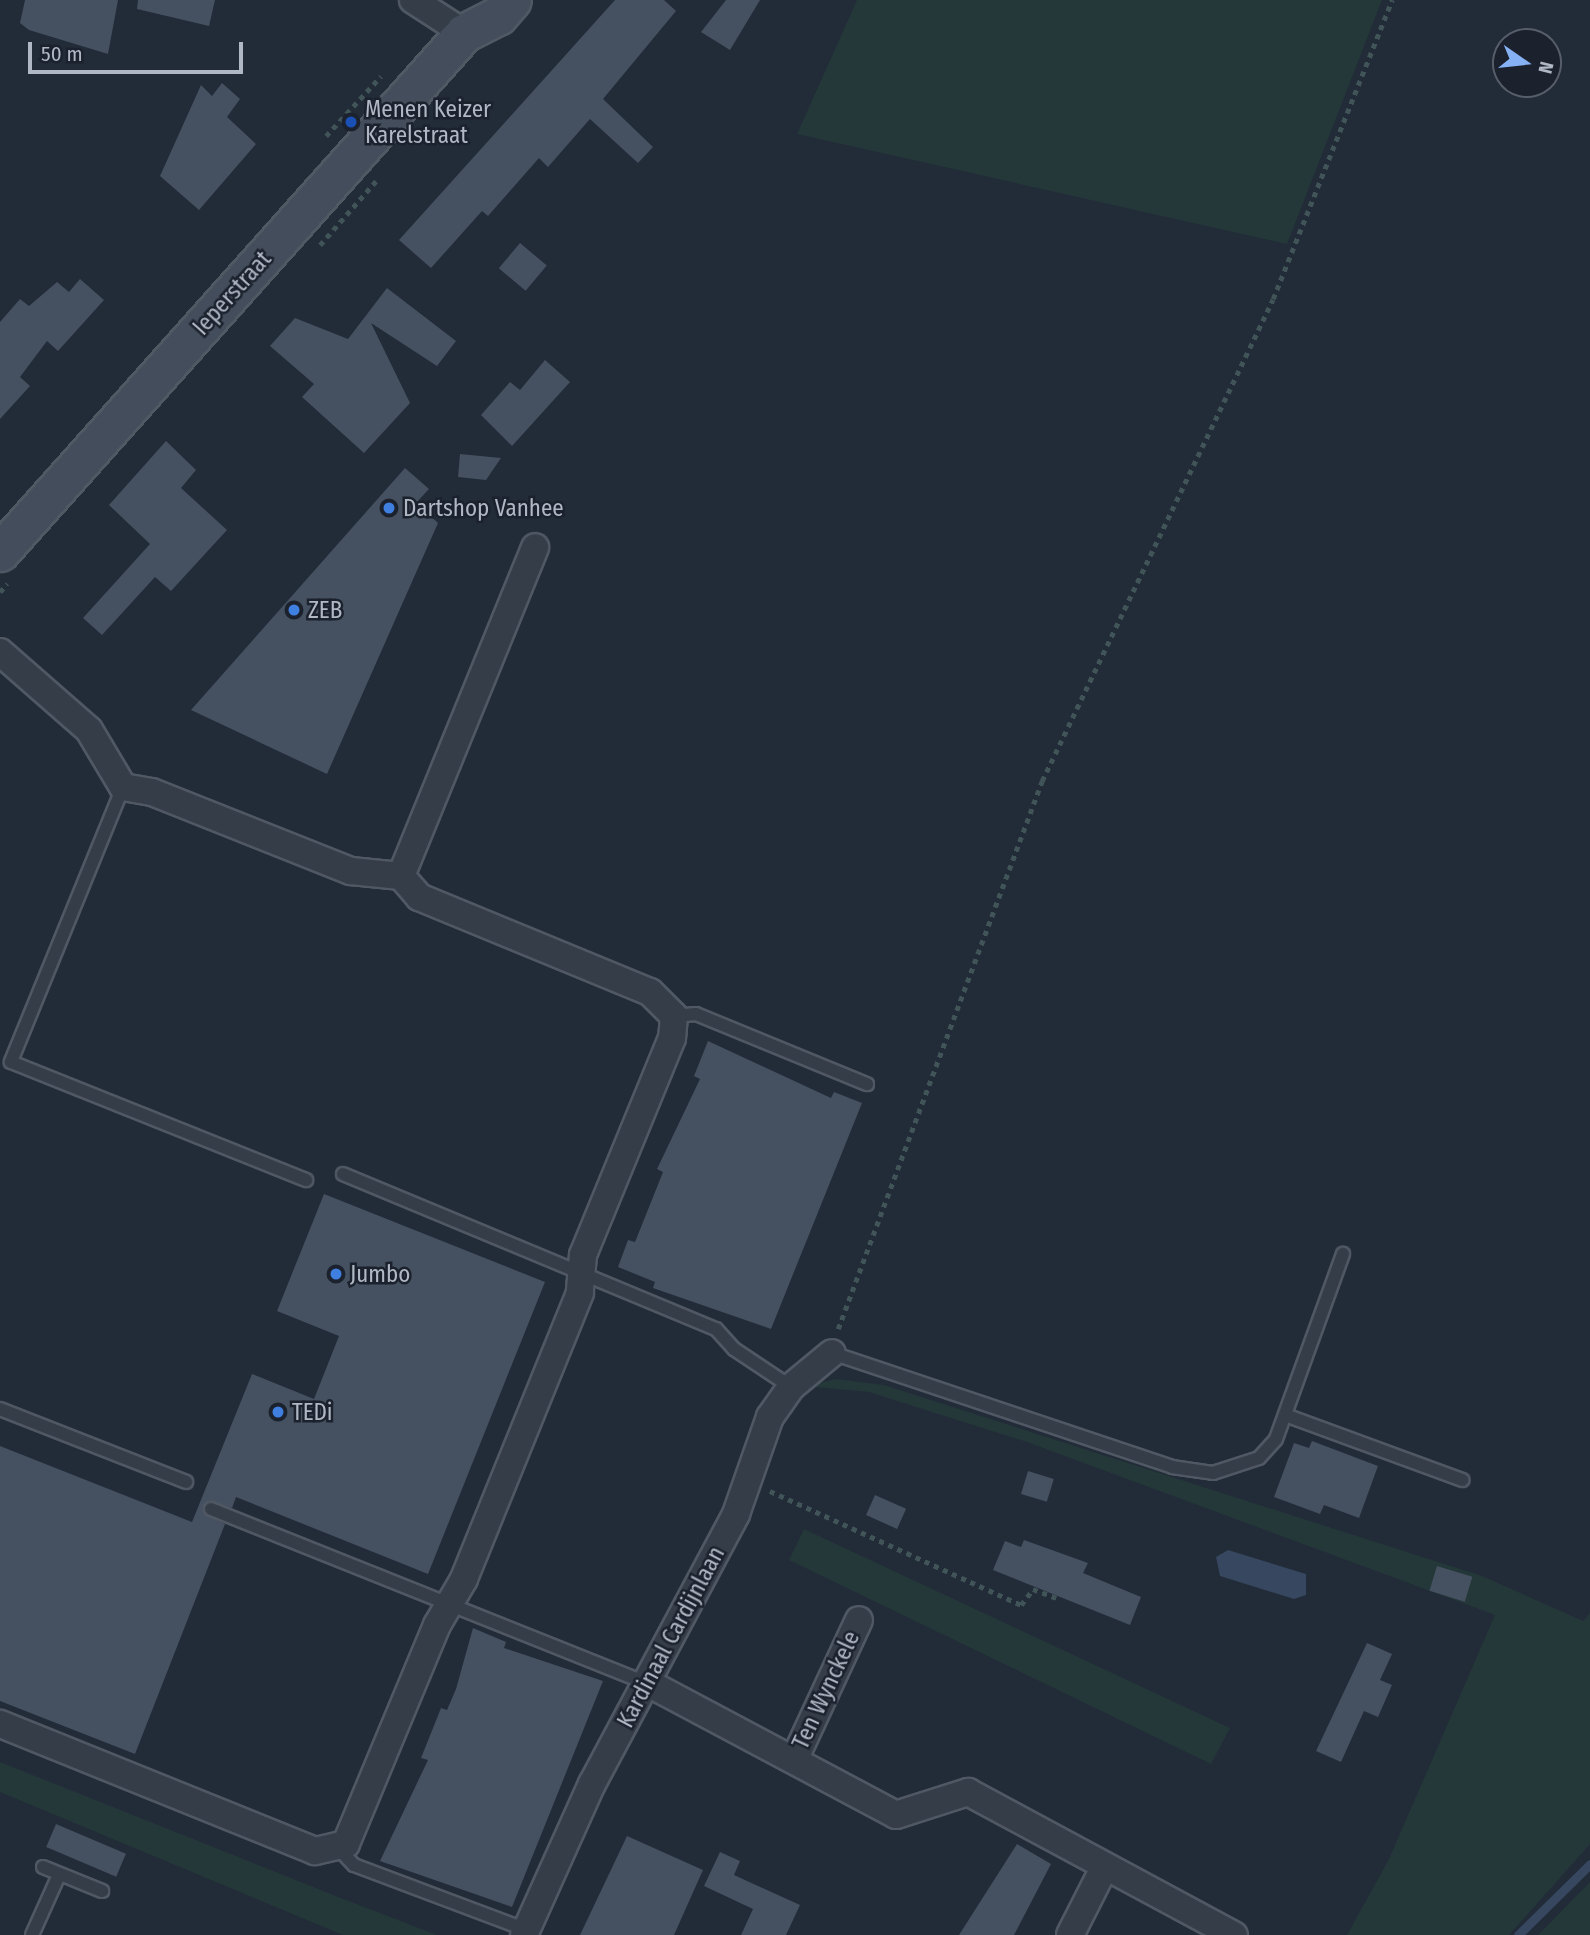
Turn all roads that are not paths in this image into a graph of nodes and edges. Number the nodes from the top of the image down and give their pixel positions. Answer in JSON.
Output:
{"nodes":[{"id":1,"x":412,"y":0,"type":"edge"},
{"id":2,"x":512,"y":0,"type":"edge"},
{"id":3,"x":470,"y":17,"type":"edge"},
{"id":4,"x":535,"y":547,"type":"dead end"},
{"id":5,"x":0,"y":552,"type":"edge"},
{"id":6,"x":0,"y":652,"type":"edge"},
{"id":7,"x":124,"y":787,"type":"junction"},
{"id":8,"x":401,"y":876,"type":"junction"},
{"id":9,"x":674,"y":1016,"type":"junction"},
{"id":10,"x":867,"y":1084,"type":"dead end"},
{"id":11,"x":343,"y":1174,"type":"dead end"},
{"id":12,"x":306,"y":1180,"type":"dead end"},
{"id":13,"x":1343,"y":1254,"type":"dead end"},
{"id":14,"x":583,"y":1269,"type":"junction"},
{"id":15,"x":832,"y":1353,"type":"joint"},
{"id":16,"x":791,"y":1387,"type":"junction"},
{"id":17,"x":0,"y":1409,"type":"edge"},
{"id":18,"x":1285,"y":1415,"type":"junction"},
{"id":19,"x":1463,"y":1480,"type":"dead end"},
{"id":20,"x":186,"y":1482,"type":"dead end"},
{"id":21,"x":211,"y":1509,"type":"dead end"},
{"id":22,"x":448,"y":1606,"type":"junction"},
{"id":23,"x":859,"y":1620,"type":"dead end"},
{"id":24,"x":648,"y":1684,"type":"junction"},
{"id":25,"x":0,"y":1724,"type":"edge"},
{"id":26,"x":794,"y":1760,"type":"junction"},
{"id":27,"x":338,"y":1849,"type":"junction"},
{"id":28,"x":43,"y":1867,"type":"dead end"},
{"id":29,"x":1104,"y":1868,"type":"junction"},
{"id":30,"x":59,"y":1875,"type":"junction"},
{"id":31,"x":102,"y":1891,"type":"dead end"},
{"id":32,"x":526,"y":1932,"type":"edge"},
{"id":33,"x":32,"y":1935,"type":"edge"},
{"id":34,"x":1070,"y":1935,"type":"edge"},
{"id":35,"x":1234,"y":1935,"type":"edge"}],
"edges":[{"from":1,"to":3,"type":"street"},
{"from":2,"to":3,"type":"street","name":"Ieperstraat"},
{"from":3,"to":5,"type":"street","name":"Ieperstraat"},
{"from":4,"to":8,"type":"street"},
{"from":6,"to":7,"type":"street"},
{"from":7,"to":8,"type":"street"},
{"from":7,"to":12,"type":"lane"},
{"from":8,"to":9,"type":"street"},
{"from":9,"to":10,"type":"lane"},
{"from":9,"to":14,"type":"street"},
{"from":11,"to":14,"type":"lane"},
{"from":13,"to":18,"type":"lane"},
{"from":14,"to":16,"type":"lane"},
{"from":14,"to":22,"type":"street"},
{"from":15,"to":16,"type":"street","name":"Kardinaal Cardijnlaan"},
{"from":15,"to":18,"type":"lane"},
{"from":16,"to":24,"type":"street","name":"Kardinaal Cardijnlaan"},
{"from":17,"to":20,"type":"lane"},
{"from":18,"to":19,"type":"lane"},
{"from":21,"to":22,"type":"lane"},
{"from":22,"to":24,"type":"lane"},
{"from":22,"to":27,"type":"street"},
{"from":23,"to":26,"type":"street","name":"Ten Wynckele"},
{"from":24,"to":26,"type":"street","name":"Ten Wynckele"},
{"from":24,"to":32,"type":"street","name":"Kardinaal Cardijnlaan"},
{"from":25,"to":27,"type":"street"},
{"from":26,"to":29,"type":"street","name":"Ten Wynckele"},
{"from":27,"to":32,"type":"lane"},
{"from":28,"to":30,"type":"lane"},
{"from":29,"to":34,"type":"street"},
{"from":29,"to":35,"type":"street","name":"Ten Wynckele"},
{"from":30,"to":31,"type":"lane"},
{"from":30,"to":33,"type":"lane"}]}
